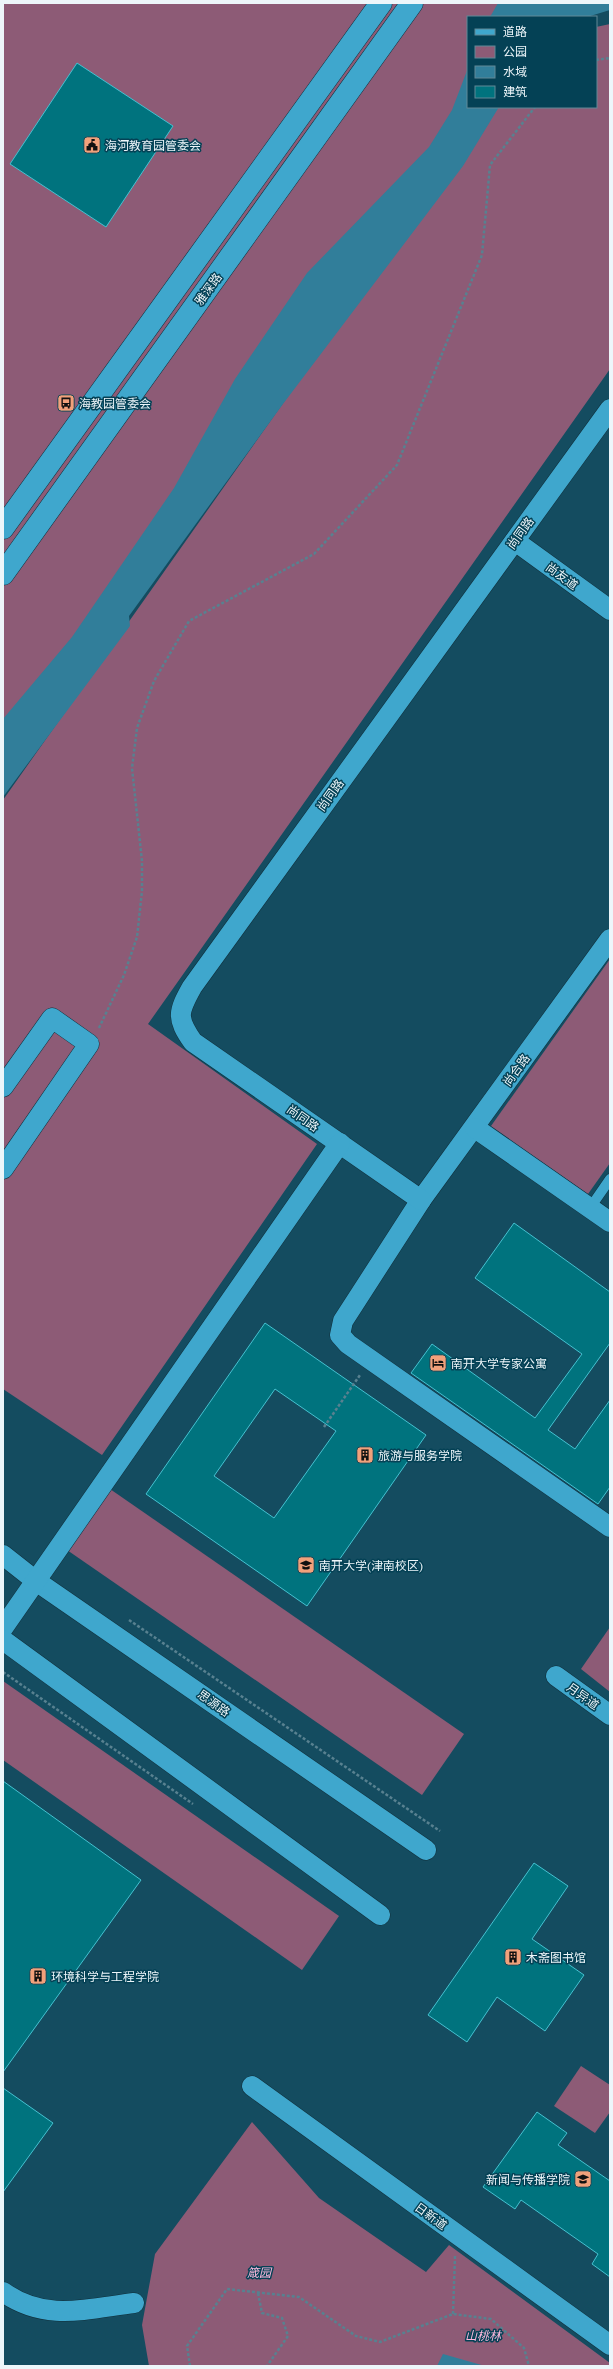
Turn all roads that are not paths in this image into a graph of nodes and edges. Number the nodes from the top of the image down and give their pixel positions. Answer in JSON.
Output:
{"nodes":[{"id":1,"x":381,"y":3,"type":"edge"},
{"id":2,"x":412,"y":3,"type":"edge"},
{"id":3,"x":610,"y":409,"type":"edge"},
{"id":4,"x":3,"y":528,"type":"edge"},
{"id":5,"x":515,"y":541,"type":"junction"},
{"id":6,"x":3,"y":574,"type":"edge"},
{"id":7,"x":610,"y":610,"type":"edge"},
{"id":8,"x":610,"y":939,"type":"edge"},
{"id":9,"x":3,"y":1087,"type":"edge"},
{"id":10,"x":475,"y":1128,"type":"junction"},
{"id":11,"x":340,"y":1144,"type":"junction"},
{"id":12,"x":3,"y":1169,"type":"edge"},
{"id":13,"x":610,"y":1179,"type":"edge"},
{"id":14,"x":421,"y":1200,"type":"junction"},
{"id":15,"x":590,"y":1208,"type":"junction"},
{"id":16,"x":610,"y":1222,"type":"edge"},
{"id":17,"x":610,"y":1527,"type":"edge"},
{"id":18,"x":3,"y":1555,"type":"edge"},
{"id":19,"x":36,"y":1581,"type":"junction"},
{"id":20,"x":3,"y":1628,"type":"edge"},
{"id":21,"x":3,"y":1640,"type":"edge"},
{"id":22,"x":556,"y":1676,"type":"dead end"},
{"id":23,"x":610,"y":1715,"type":"edge"},
{"id":24,"x":426,"y":1850,"type":"dead end"},
{"id":25,"x":380,"y":1915,"type":"dead end"},
{"id":26,"x":252,"y":2086,"type":"dead end"},
{"id":27,"x":3,"y":2292,"type":"edge"},
{"id":28,"x":134,"y":2303,"type":"dead end"},
{"id":29,"x":610,"y":2345,"type":"edge"}],
"edges":[{"from":1,"to":4,"type":"main road"},
{"from":2,"to":6,"type":"main road","name":"雅深路"},
{"from":3,"to":5,"type":"street","name":"尚同路"},
{"from":5,"to":7,"type":"street","name":"尚友道"},
{"from":5,"to":11,"type":"street","name":"尚同路"},
{"from":8,"to":10,"type":"street","name":"尚合路"},
{"from":9,"to":12,"type":"street"},
{"from":10,"to":14,"type":"street","name":"尚合路"},
{"from":10,"to":15,"type":"street"},
{"from":11,"to":14,"type":"street","name":"尚同路"},
{"from":11,"to":19,"type":"street"},
{"from":13,"to":15,"type":"lane"},
{"from":14,"to":17,"type":"street","name":"尚合路"},
{"from":15,"to":16,"type":"street"},
{"from":18,"to":19,"type":"street","name":"思源路"},
{"from":19,"to":20,"type":"street"},
{"from":19,"to":24,"type":"street","name":"思源路"},
{"from":21,"to":25,"type":"street"},
{"from":22,"to":23,"type":"street","name":"月异道"},
{"from":26,"to":29,"type":"street","name":"日新道"},
{"from":27,"to":28,"type":"street"}]}
